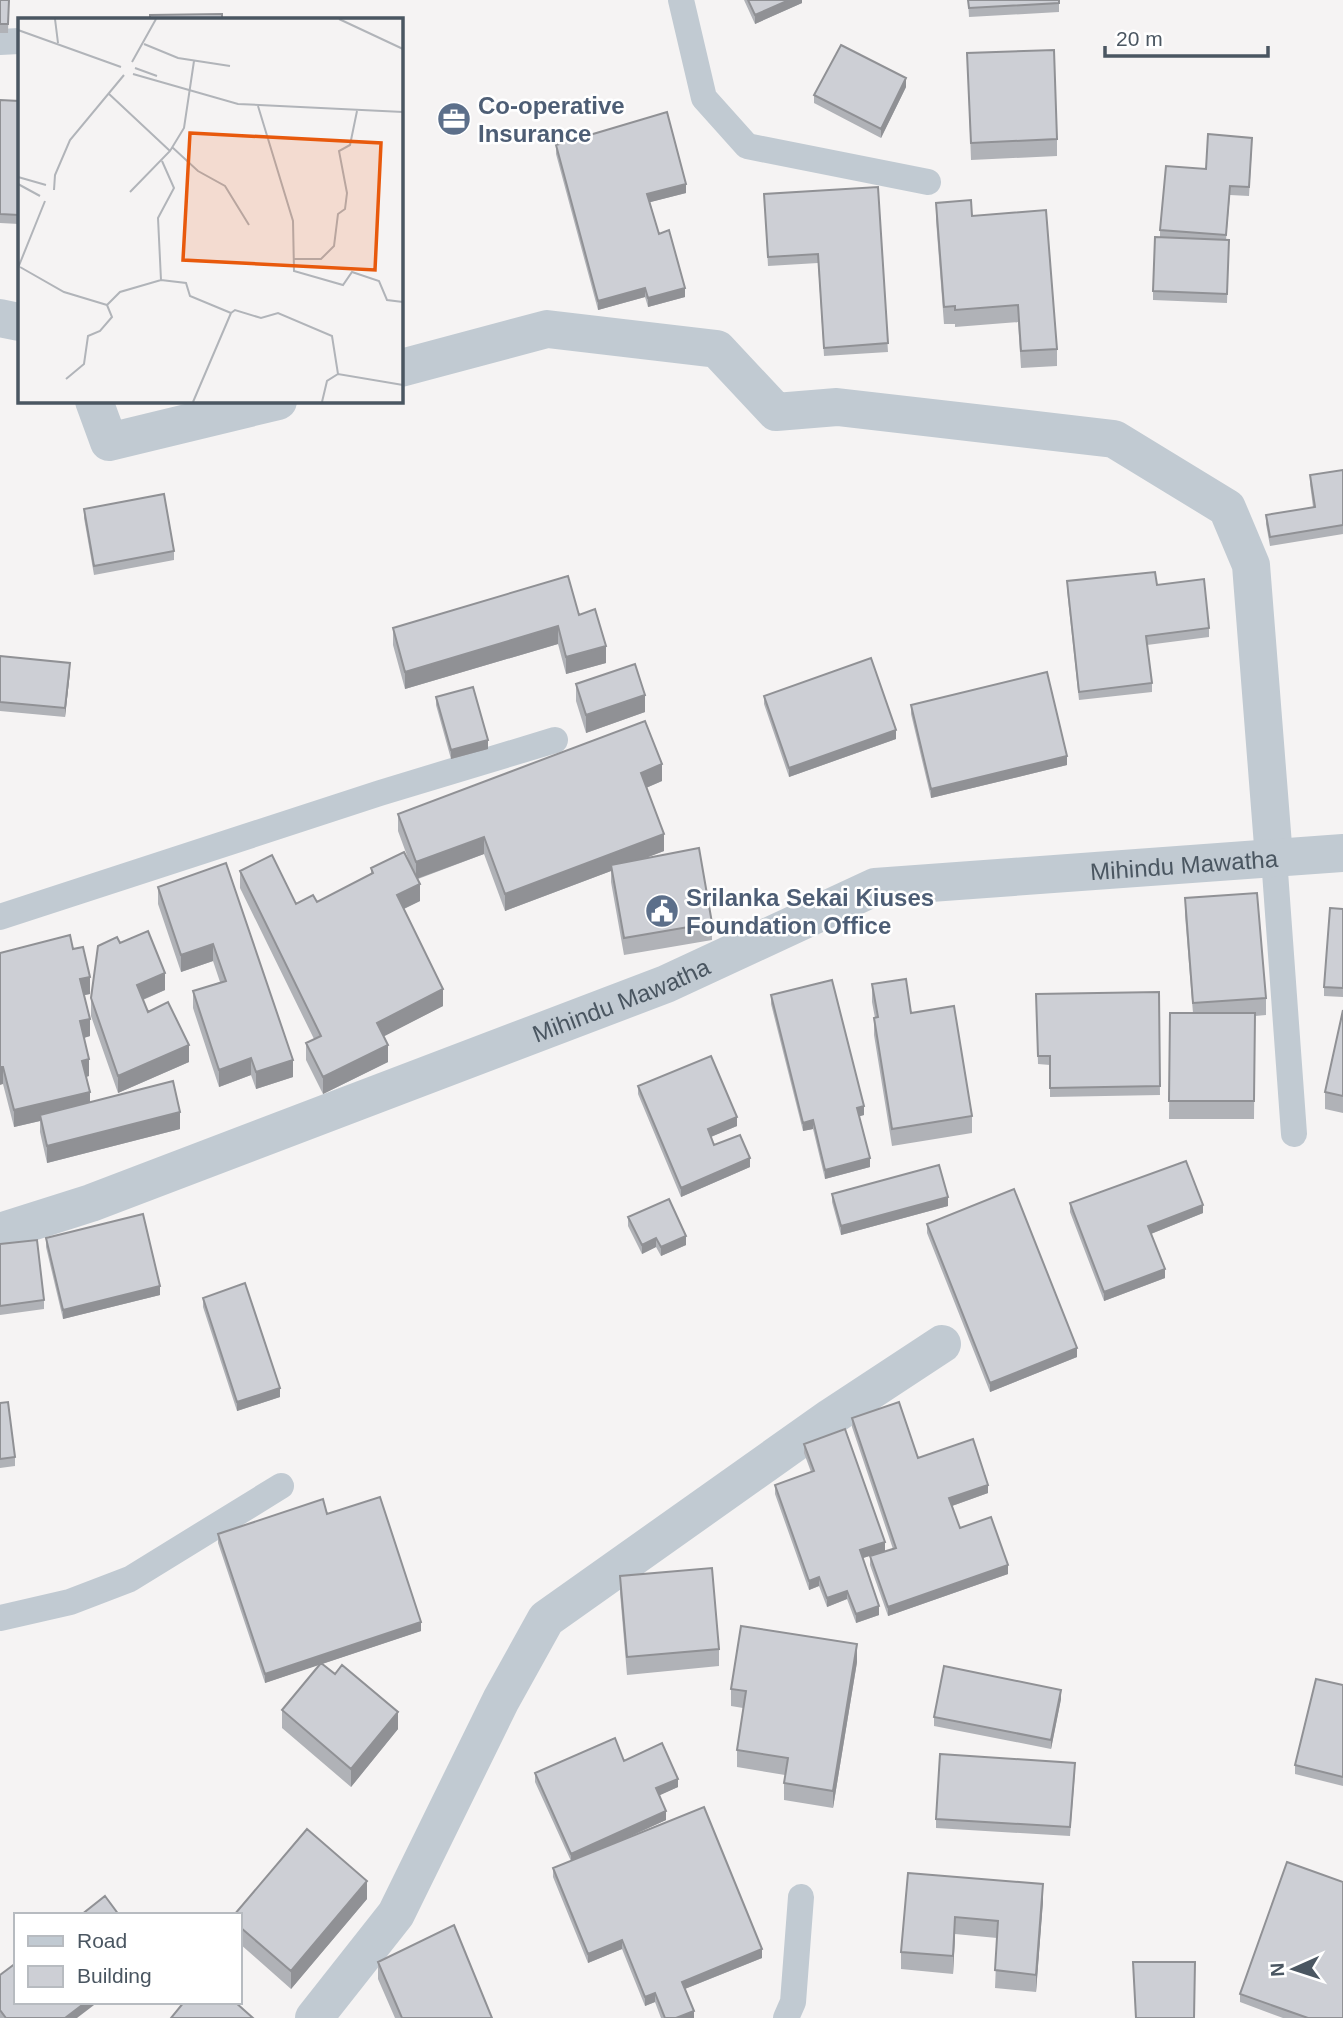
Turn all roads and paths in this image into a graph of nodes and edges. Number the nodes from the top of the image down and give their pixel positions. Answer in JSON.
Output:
{"nodes":[{"id":1,"x":681,"y":0,"type":"edge"},
{"id":2,"x":18,"y":41,"type":"edge"},
{"id":3,"x":0,"y":42,"type":"edge"},
{"id":4,"x":928,"y":182,"type":"dead end"},
{"id":5,"x":0,"y":318,"type":"edge"},
{"id":6,"x":18,"y":321,"type":"edge"},
{"id":7,"x":402,"y":368,"type":"edge"},
{"id":8,"x":94,"y":402,"type":"edge"},
{"id":9,"x":274,"y":402,"type":"edge"},
{"id":10,"x":555,"y":740,"type":"dead end"},
{"id":11,"x":1343,"y":853,"type":"edge"},
{"id":12,"x":1274,"y":858,"type":"junction"},
{"id":13,"x":0,"y":917,"type":"edge"},
{"id":14,"x":1294,"y":1134,"type":"dead end"},
{"id":15,"x":0,"y":1232,"type":"edge"},
{"id":16,"x":942,"y":1344,"type":"dead end"},
{"id":17,"x":281,"y":1486,"type":"dead end"},
{"id":18,"x":0,"y":1618,"type":"edge"},
{"id":19,"x":801,"y":1897,"type":"dead end"},
{"id":20,"x":314,"y":2018,"type":"edge"},
{"id":21,"x":786,"y":2018,"type":"edge"}],
"edges":[{"from":1,"to":4,"type":"lane"},
{"from":2,"to":3,"type":"lane"},
{"from":5,"to":6,"type":"street"},
{"from":7,"to":12,"type":"street"},
{"from":8,"to":9,"type":"street"},
{"from":10,"to":13,"type":"lane"},
{"from":11,"to":12,"type":"street","name":"Mihindu Mawatha"},
{"from":12,"to":14,"type":"lane"},
{"from":12,"to":15,"type":"street","name":"Mihindu Mawatha"},
{"from":16,"to":20,"type":"street"},
{"from":17,"to":18,"type":"lane"},
{"from":19,"to":21,"type":"lane"}]}
